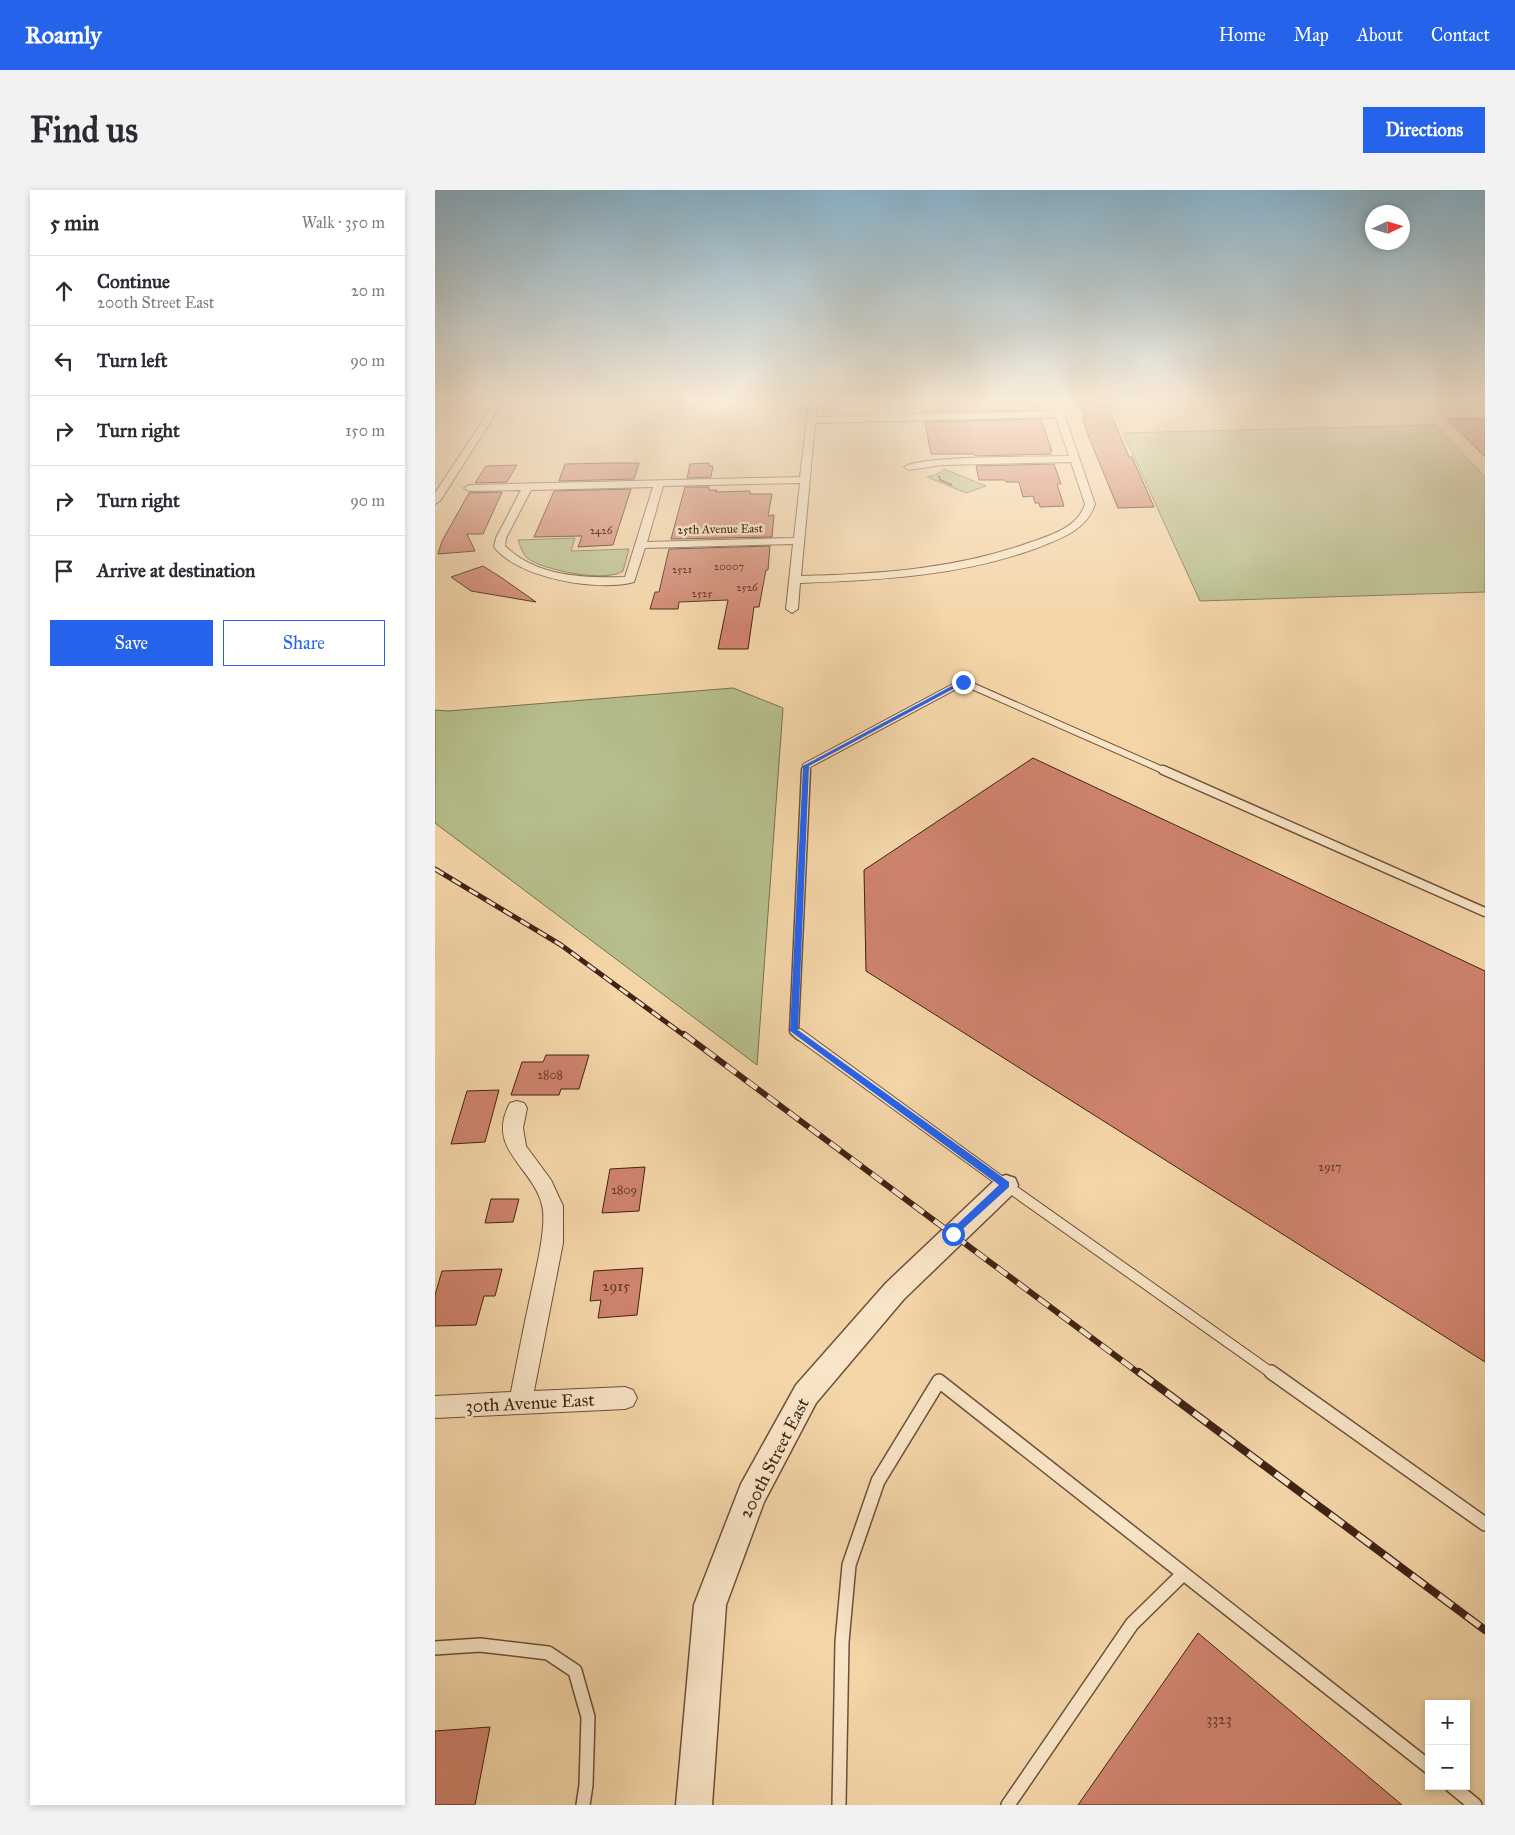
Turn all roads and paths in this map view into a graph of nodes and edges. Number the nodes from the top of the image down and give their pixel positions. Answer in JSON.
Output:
{"nodes":[{"id":1,"x":450,"y":477,"type":"edge"},
{"id":2,"x":1081,"y":477,"type":"edge"},
{"id":3,"x":805,"y":480,"type":"joint"},
{"id":4,"x":659,"y":483,"type":"junction"},
{"id":5,"x":527,"y":487,"type":"junction"},
{"id":6,"x":469,"y":488,"type":"dead end"},
{"id":7,"x":435,"y":501,"type":"edge"},
{"id":8,"x":799,"y":541,"type":"junction"},
{"id":9,"x":641,"y":545,"type":"junction"},
{"id":10,"x":795,"y":580,"type":"junction"},
{"id":11,"x":792,"y":610,"type":"dead end"},
{"id":12,"x":1485,"y":912,"type":"edge"},
{"id":13,"x":517,"y":1108,"type":"dead end"},
{"id":14,"x":1006,"y":1185,"type":"junction"},
{"id":15,"x":625,"y":1398,"type":"dead end"},
{"id":16,"x":520,"y":1404,"type":"junction"},
{"id":17,"x":435,"y":1407,"type":"edge"},
{"id":18,"x":1485,"y":1524,"type":"edge"},
{"id":19,"x":1183,"y":1574,"type":"junction"},
{"id":20,"x":435,"y":1648,"type":"edge"},
{"id":21,"x":1425,"y":1764,"type":"edge"},
{"id":22,"x":1457,"y":1790,"type":"edge"},
{"id":23,"x":583,"y":1805,"type":"edge"},
{"id":24,"x":693,"y":1805,"type":"edge"},
{"id":25,"x":839,"y":1805,"type":"edge"},
{"id":26,"x":1008,"y":1805,"type":"edge"},
{"id":27,"x":1475,"y":1805,"type":"edge"}],
"edges":[{"from":1,"to":7,"type":"street"},
{"from":2,"to":10,"type":"street"},
{"from":3,"to":4,"type":"street"},
{"from":3,"to":8,"type":"street"},
{"from":4,"to":5,"type":"street"},
{"from":4,"to":9,"type":"street"},
{"from":5,"to":6,"type":"street"},
{"from":5,"to":9,"type":"street"},
{"from":8,"to":9,"type":"street","name":"25th Avenue East"},
{"from":8,"to":10,"type":"street"},
{"from":10,"to":11,"type":"street"},
{"from":12,"to":14,"type":"lane"},
{"from":13,"to":16,"type":"street"},
{"from":14,"to":18,"type":"lane"},
{"from":14,"to":24,"type":"street","name":"200th Street East"},
{"from":15,"to":16,"type":"street","name":"30th Avenue East"},
{"from":16,"to":17,"type":"street","name":"30th Avenue East"},
{"from":19,"to":21,"type":"lane"},
{"from":19,"to":25,"type":"lane"},
{"from":19,"to":26,"type":"lane"},
{"from":20,"to":23,"type":"lane"},
{"from":22,"to":27,"type":"lane"}]}
